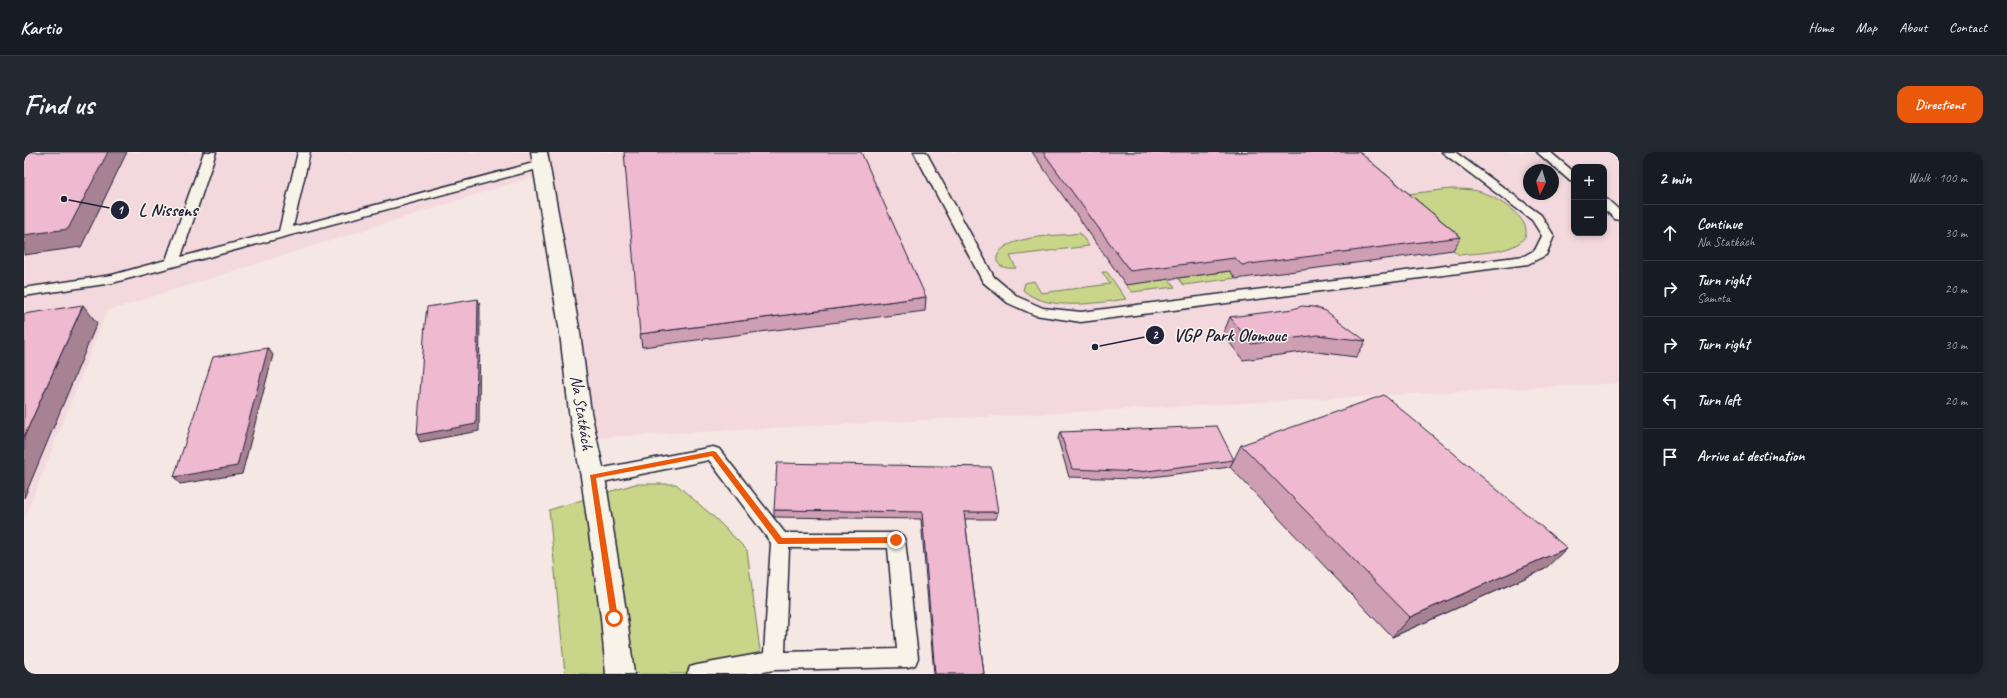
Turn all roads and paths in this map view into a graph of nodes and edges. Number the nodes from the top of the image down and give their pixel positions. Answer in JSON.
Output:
{"nodes":[{"id":1,"x":210,"y":152,"type":"edge"},
{"id":2,"x":304,"y":152,"type":"edge"},
{"id":3,"x":920,"y":152,"type":"edge"},
{"id":4,"x":1448,"y":152,"type":"edge"},
{"id":5,"x":1543,"y":152,"type":"edge"},
{"id":6,"x":540,"y":158,"type":"edge"},
{"id":7,"x":1571,"y":175,"type":"edge"},
{"id":8,"x":1607,"y":206,"type":"edge"},
{"id":9,"x":1619,"y":216,"type":"edge"},
{"id":10,"x":285,"y":233,"type":"junction"},
{"id":11,"x":172,"y":263,"type":"junction"},
{"id":12,"x":24,"y":292,"type":"edge"},
{"id":13,"x":593,"y":476,"type":"junction"},
{"id":14,"x":780,"y":541,"type":"junction"},
{"id":15,"x":774,"y":661,"type":"junction"},
{"id":16,"x":620,"y":674,"type":"edge"},
{"id":17,"x":697,"y":674,"type":"edge"}],
"edges":[{"from":1,"to":11,"type":"lane"},
{"from":2,"to":10,"type":"lane"},
{"from":3,"to":4,"type":"lane"},
{"from":5,"to":7,"type":"lane"},
{"from":6,"to":10,"type":"lane"},
{"from":6,"to":13,"type":"street","name":"Na Statkách"},
{"from":8,"to":9,"type":"lane"},
{"from":10,"to":11,"type":"lane"},
{"from":11,"to":12,"type":"lane"},
{"from":13,"to":14,"type":"lane"},
{"from":13,"to":16,"type":"street","name":"Na Statkách"},
{"from":14,"to":15,"type":"lane"},
{"from":14,"to":15,"type":"lane"},
{"from":15,"to":17,"type":"lane"}]}
